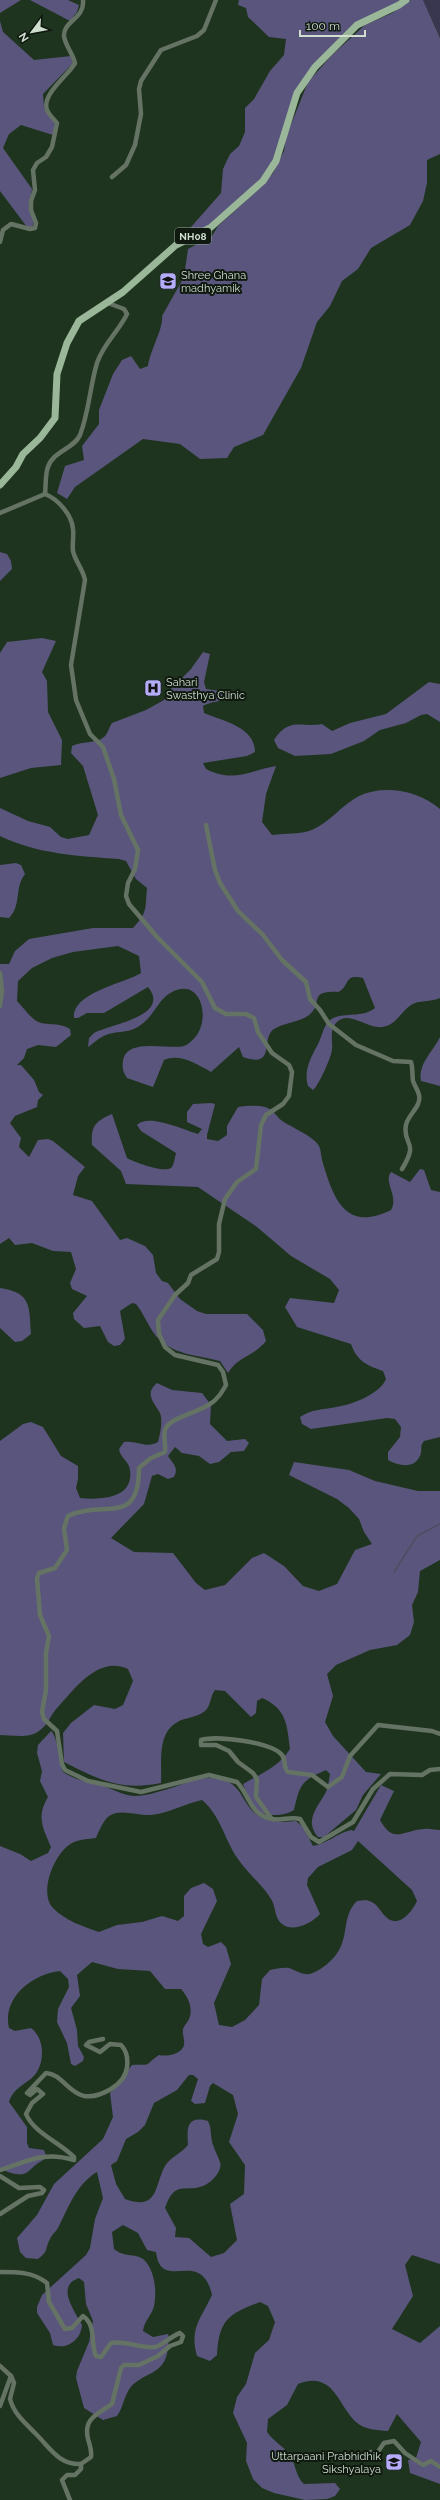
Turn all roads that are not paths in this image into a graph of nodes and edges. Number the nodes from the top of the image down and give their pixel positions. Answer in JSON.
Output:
{"nodes":[{"id":1,"x":83,"y":0,"type":"edge"},
{"id":2,"x":216,"y":0,"type":"edge"},
{"id":3,"x":406,"y":0,"type":"edge"},
{"id":4,"x":112,"y":177,"type":"dead end"},
{"id":5,"x":0,"y":242,"type":"edge"},
{"id":6,"x":108,"y":303,"type":"junction"},
{"id":7,"x":0,"y":485,"type":"edge"},
{"id":8,"x":45,"y":494,"type":"junction"},
{"id":9,"x":0,"y":514,"type":"edge"},
{"id":10,"x":206,"y":825,"type":"dead end"},
{"id":11,"x":0,"y":973,"type":"edge"},
{"id":12,"x":0,"y":1006,"type":"edge"},
{"id":13,"x":402,"y":1169,"type":"dead end"},
{"id":14,"x":440,"y":1734,"type":"edge"},
{"id":15,"x":440,"y":1769,"type":"edge"},
{"id":16,"x":272,"y":1819,"type":"junction"},
{"id":17,"x":103,"y":2039,"type":"dead end"},
{"id":18,"x":0,"y":2170,"type":"edge"},
{"id":19,"x":0,"y":2176,"type":"edge"},
{"id":20,"x":0,"y":2214,"type":"edge"},
{"id":21,"x":0,"y":2272,"type":"edge"},
{"id":22,"x":0,"y":2366,"type":"edge"},
{"id":23,"x":11,"y":2376,"type":"junction"},
{"id":24,"x":0,"y":2406,"type":"edge"},
{"id":25,"x":370,"y":2452,"type":"dead end"},
{"id":26,"x":81,"y":2464,"type":"junction"},
{"id":27,"x":440,"y":2467,"type":"edge"},
{"id":28,"x":70,"y":2500,"type":"edge"}],
"edges":[{"from":1,"to":5,"type":"street"},
{"from":2,"to":4,"type":"street"},
{"from":3,"to":6,"type":"main road","number":"NH08"},
{"from":6,"to":7,"type":"main road","number":"NH08"},
{"from":6,"to":8,"type":"street"},
{"from":8,"to":9,"type":"street"},
{"from":8,"to":16,"type":"street"},
{"from":10,"to":13,"type":"street"},
{"from":11,"to":12,"type":"street"},
{"from":14,"to":16,"type":"street"},
{"from":15,"to":16,"type":"street"},
{"from":17,"to":18,"type":"street"},
{"from":19,"to":20,"type":"street"},
{"from":21,"to":26,"type":"street"},
{"from":22,"to":23,"type":"street"},
{"from":23,"to":24,"type":"street"},
{"from":23,"to":26,"type":"street"},
{"from":25,"to":27,"type":"street"},
{"from":26,"to":28,"type":"street"}]}
